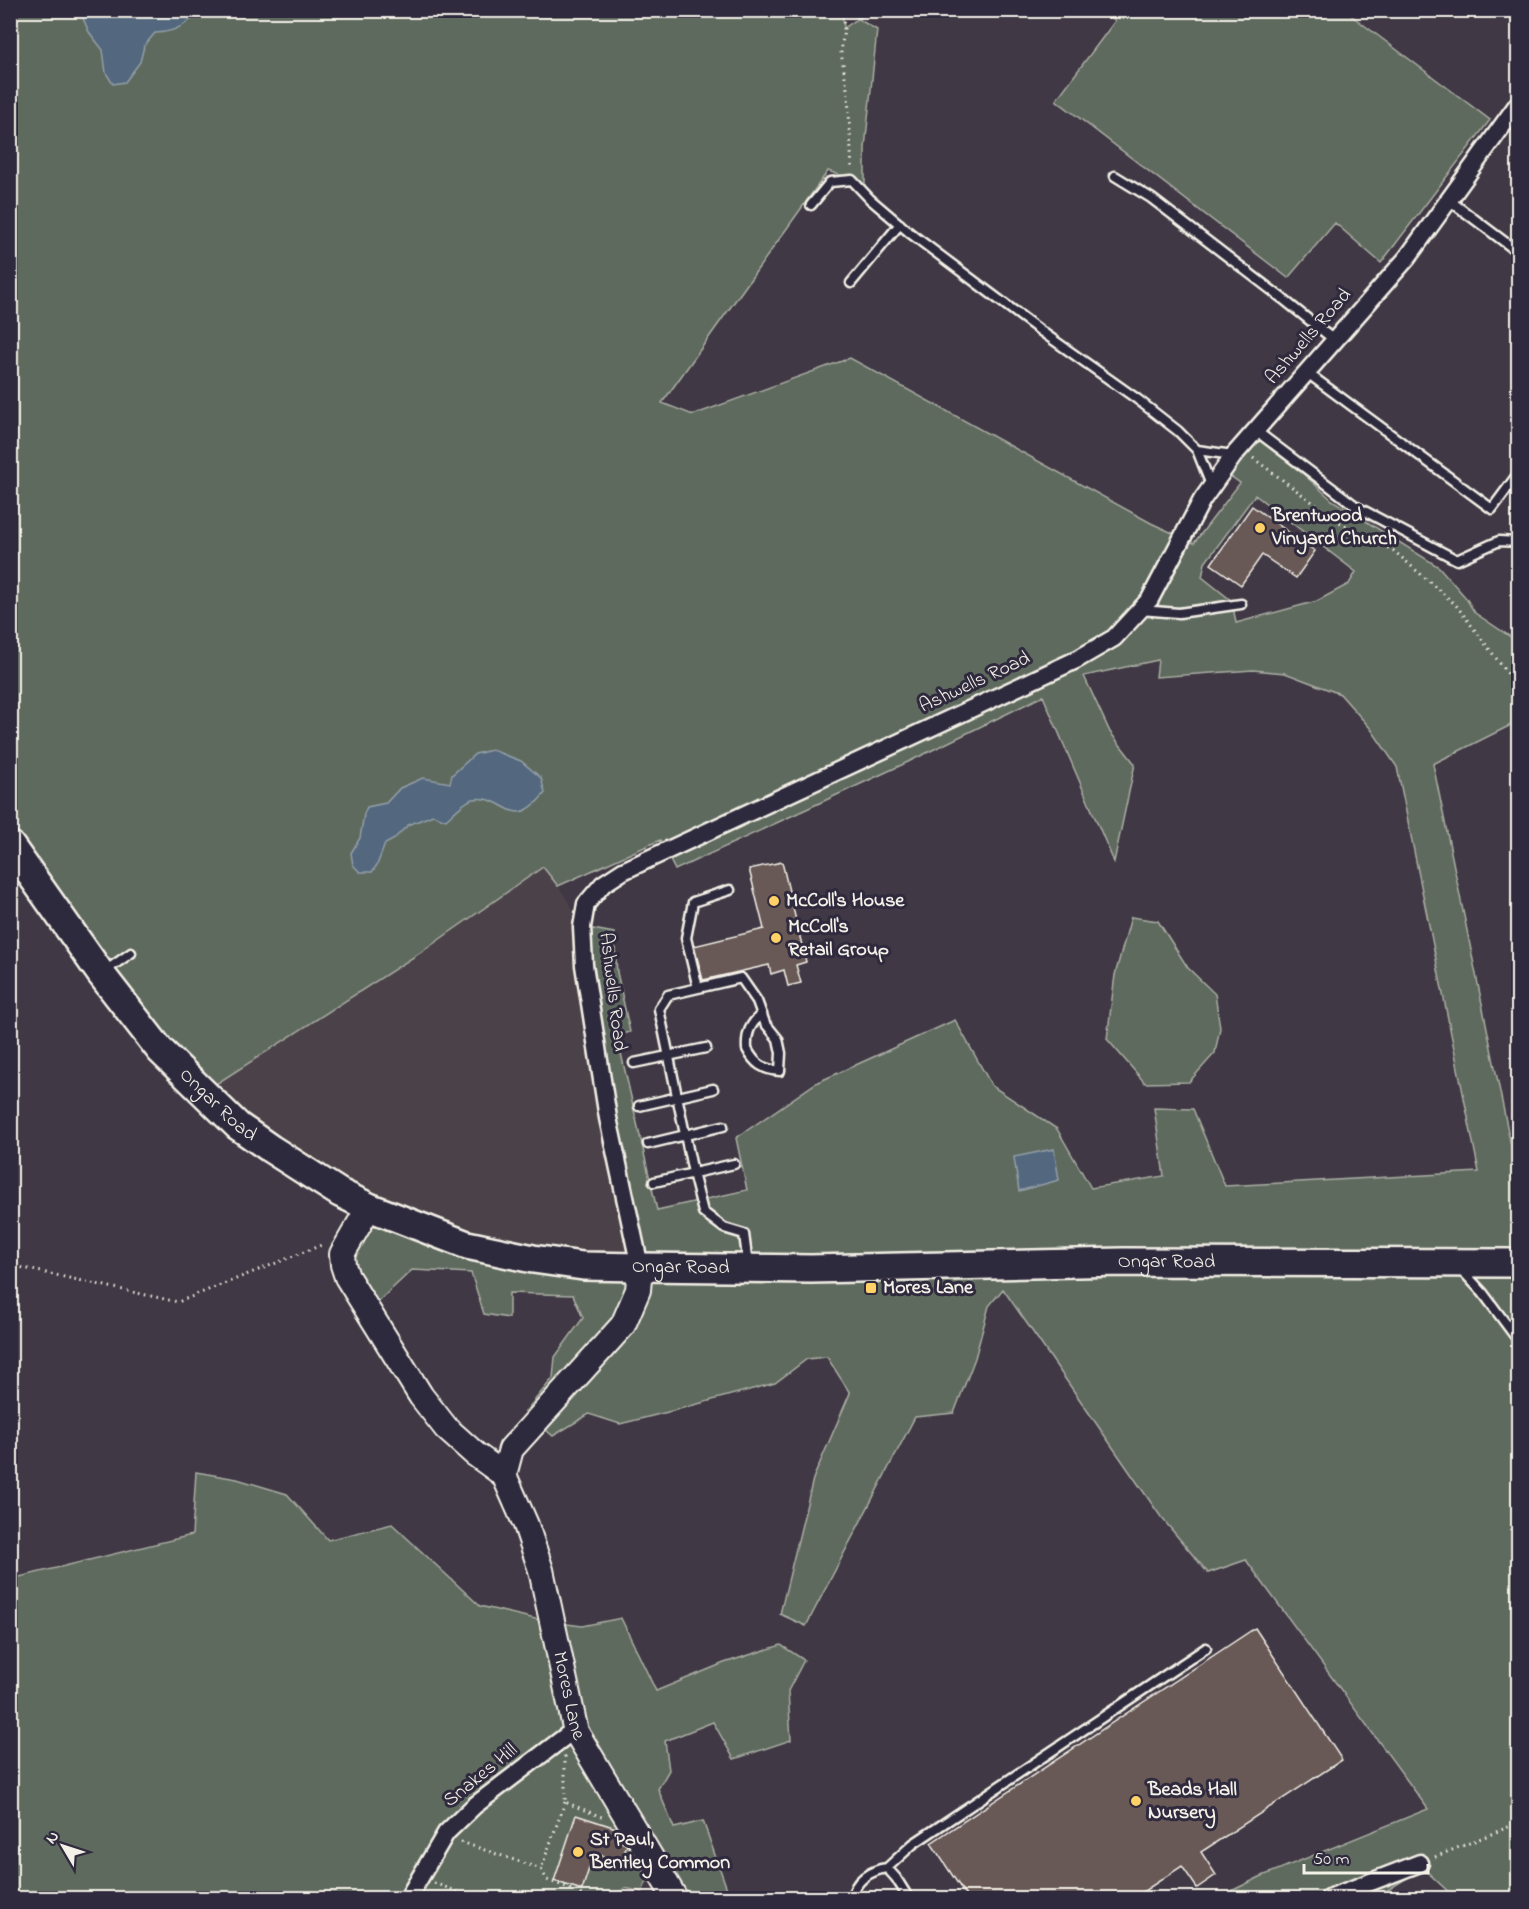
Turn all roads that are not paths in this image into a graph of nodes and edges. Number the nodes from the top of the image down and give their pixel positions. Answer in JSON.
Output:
{"nodes":[{"id":1,"x":1513,"y":10,"type":"edge"},
{"id":2,"x":1518,"y":14,"type":"edge"},
{"id":3,"x":1518,"y":104,"type":"edge"},
{"id":4,"x":1115,"y":176,"type":"dead end"},
{"id":5,"x":1449,"y":200,"type":"junction"},
{"id":6,"x":811,"y":205,"type":"dead end"},
{"id":7,"x":900,"y":224,"type":"junction"},
{"id":8,"x":1518,"y":252,"type":"edge"},
{"id":9,"x":851,"y":283,"type":"dead end"},
{"id":10,"x":1334,"y":340,"type":"junction"},
{"id":11,"x":1306,"y":372,"type":"junction"},
{"id":12,"x":1255,"y":430,"type":"junction"},
{"id":13,"x":1197,"y":450,"type":"junction"},
{"id":14,"x":1237,"y":451,"type":"junction"},
{"id":15,"x":1518,"y":474,"type":"edge"},
{"id":16,"x":1212,"y":486,"type":"junction"},
{"id":17,"x":1518,"y":542,"type":"edge"},
{"id":18,"x":1241,"y":604,"type":"dead end"},
{"id":19,"x":1140,"y":610,"type":"junction"},
{"id":20,"x":10,"y":845,"type":"edge"},
{"id":21,"x":730,"y":890,"type":"dead end"},
{"id":22,"x":131,"y":953,"type":"dead end"},
{"id":23,"x":107,"y":970,"type":"junction"},
{"id":24,"x":698,"y":988,"type":"junction"},
{"id":25,"x":762,"y":1014,"type":"junction"},
{"id":26,"x":706,"y":1048,"type":"dead end"},
{"id":27,"x":670,"y":1055,"type":"junction"},
{"id":28,"x":634,"y":1063,"type":"dead end"},
{"id":29,"x":713,"y":1089,"type":"dead end"},
{"id":30,"x":678,"y":1097,"type":"junction"},
{"id":31,"x":639,"y":1106,"type":"dead end"},
{"id":32,"x":723,"y":1126,"type":"dead end"},
{"id":33,"x":685,"y":1135,"type":"junction"},
{"id":34,"x":648,"y":1144,"type":"dead end"},
{"id":35,"x":734,"y":1164,"type":"dead end"},
{"id":36,"x":693,"y":1173,"type":"junction"},
{"id":37,"x":654,"y":1182,"type":"dead end"},
{"id":38,"x":369,"y":1207,"type":"junction"},
{"id":39,"x":1518,"y":1263,"type":"edge"},
{"id":40,"x":1456,"y":1264,"type":"junction"},
{"id":41,"x":640,"y":1267,"type":"junction"},
{"id":42,"x":748,"y":1269,"type":"junction"},
{"id":43,"x":1518,"y":1340,"type":"edge"},
{"id":44,"x":511,"y":1449,"type":"junction"},
{"id":45,"x":479,"y":1457,"type":"junction"},
{"id":46,"x":504,"y":1476,"type":"junction"},
{"id":47,"x":1206,"y":1648,"type":"dead end"},
{"id":48,"x":571,"y":1734,"type":"junction"},
{"id":49,"x":1420,"y":1863,"type":"road end"},
{"id":50,"x":886,"y":1868,"type":"junction"},
{"id":51,"x":906,"y":1894,"type":"dead end"},
{"id":52,"x":408,"y":1899,"type":"edge"},
{"id":53,"x":675,"y":1899,"type":"edge"},
{"id":54,"x":853,"y":1899,"type":"edge"},
{"id":55,"x":1329,"y":1899,"type":"edge"}],
"edges":[{"from":1,"to":2,"type":"lane"},
{"from":3,"to":5,"type":"street","name":"Ashwells Road"},
{"from":4,"to":10,"type":"lane"},
{"from":5,"to":8,"type":"lane"},
{"from":5,"to":10,"type":"street","name":"Ashwells Road"},
{"from":6,"to":7,"type":"lane"},
{"from":7,"to":9,"type":"lane"},
{"from":7,"to":13,"type":"lane"},
{"from":10,"to":11,"type":"street","name":"Ashwells Road"},
{"from":11,"to":12,"type":"street","name":"Ashwells Road"},
{"from":11,"to":15,"type":"lane"},
{"from":12,"to":14,"type":"street","name":"Ashwells Road"},
{"from":12,"to":17,"type":"lane"},
{"from":13,"to":14,"type":"lane"},
{"from":13,"to":16,"type":"lane"},
{"from":14,"to":16,"type":"street","name":"Ashwells Road"},
{"from":16,"to":19,"type":"street","name":"Ashwells Road"},
{"from":18,"to":19,"type":"lane"},
{"from":19,"to":41,"type":"street","name":"Ashwells Road"},
{"from":20,"to":23,"type":"main road","name":"Ongar Road"},
{"from":21,"to":24,"type":"lane"},
{"from":22,"to":23,"type":"lane"},
{"from":23,"to":38,"type":"main road","name":"Ongar Road"},
{"from":24,"to":25,"type":"lane"},
{"from":24,"to":27,"type":"lane"},
{"from":25,"to":25,"type":"lane"},
{"from":26,"to":27,"type":"lane"},
{"from":27,"to":28,"type":"lane"},
{"from":27,"to":30,"type":"lane"},
{"from":29,"to":30,"type":"lane"},
{"from":30,"to":31,"type":"lane"},
{"from":30,"to":33,"type":"lane"},
{"from":32,"to":33,"type":"lane"},
{"from":33,"to":34,"type":"lane"},
{"from":33,"to":36,"type":"lane"},
{"from":35,"to":36,"type":"lane"},
{"from":36,"to":37,"type":"lane"},
{"from":36,"to":42,"type":"lane"},
{"from":38,"to":41,"type":"main road","name":"Ongar Road"},
{"from":38,"to":45,"type":"street","name":"Mores Lane"},
{"from":39,"to":40,"type":"main road","name":"Ongar Road"},
{"from":40,"to":42,"type":"main road","name":"Ongar Road"},
{"from":40,"to":43,"type":"lane"},
{"from":41,"to":42,"type":"main road","name":"Ongar Road"},
{"from":41,"to":44,"type":"street"},
{"from":44,"to":45,"type":"street"},
{"from":44,"to":46,"type":"street"},
{"from":45,"to":46,"type":"street","name":"Mores Lane"},
{"from":46,"to":48,"type":"street","name":"Mores Lane"},
{"from":47,"to":50,"type":"lane"},
{"from":48,"to":52,"type":"street","name":"Snakes Hill"},
{"from":48,"to":53,"type":"street","name":"Mores Lane"},
{"from":49,"to":55,"type":"street"},
{"from":50,"to":51,"type":"lane"},
{"from":50,"to":54,"type":"lane"}]}
